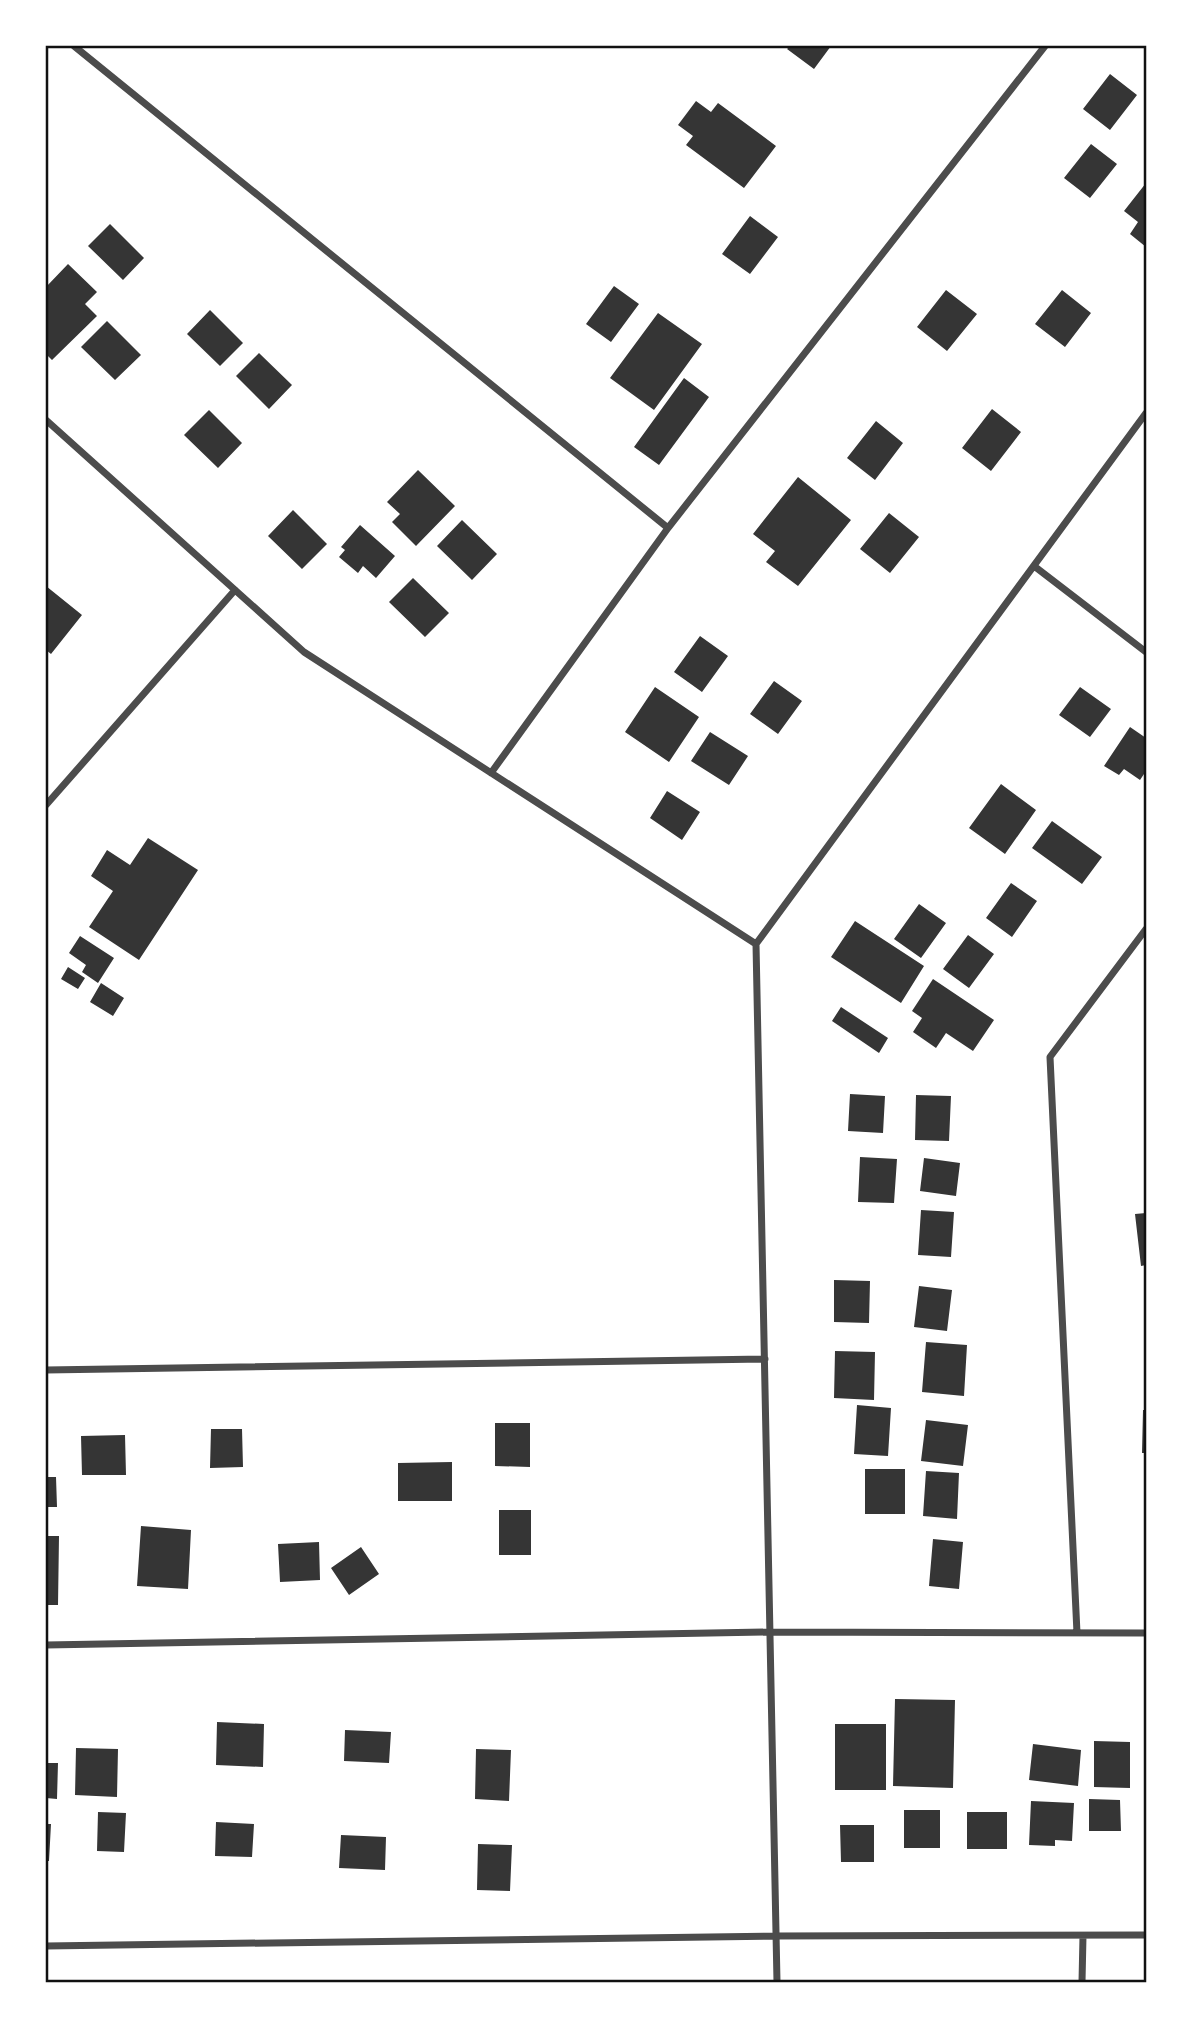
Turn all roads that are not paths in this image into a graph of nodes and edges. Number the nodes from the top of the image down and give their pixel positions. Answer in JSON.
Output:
{"nodes":[{"id":1,"x":74,"y":46,"type":"edge"},
{"id":2,"x":1045,"y":46,"type":"edge"},
{"id":3,"x":1146,"y":413,"type":"edge"},
{"id":4,"x":46,"y":420,"type":"edge"},
{"id":5,"x":668,"y":528,"type":"junction"},
{"id":6,"x":1034,"y":566,"type":"junction"},
{"id":7,"x":235,"y":590,"type":"junction"},
{"id":8,"x":1146,"y":652,"type":"edge"},
{"id":9,"x":491,"y":773,"type":"junction"},
{"id":10,"x":46,"y":805,"type":"edge"},
{"id":11,"x":1146,"y":929,"type":"edge"},
{"id":12,"x":756,"y":944,"type":"junction"},
{"id":13,"x":765,"y":1359,"type":"junction"},
{"id":14,"x":46,"y":1370,"type":"edge"},
{"id":15,"x":770,"y":1632,"type":"junction"},
{"id":16,"x":1077,"y":1633,"type":"junction"},
{"id":17,"x":1146,"y":1633,"type":"edge"},
{"id":18,"x":46,"y":1645,"type":"edge"},
{"id":19,"x":776,"y":1936,"type":"junction"},
{"id":20,"x":1083,"y":1936,"type":"junction"},
{"id":21,"x":1146,"y":1936,"type":"edge"},
{"id":22,"x":46,"y":1946,"type":"edge"},
{"id":23,"x":777,"y":1983,"type":"edge"},
{"id":24,"x":1082,"y":1983,"type":"edge"}],
"edges":[{"from":1,"to":5,"type":"street"},
{"from":2,"to":5,"type":"street"},
{"from":3,"to":6,"type":"street"},
{"from":4,"to":7,"type":"street"},
{"from":5,"to":9,"type":"street"},
{"from":6,"to":8,"type":"street"},
{"from":6,"to":12,"type":"street"},
{"from":7,"to":9,"type":"street"},
{"from":7,"to":10,"type":"street"},
{"from":9,"to":12,"type":"street"},
{"from":11,"to":16,"type":"street"},
{"from":12,"to":13,"type":"street"},
{"from":13,"to":14,"type":"street"},
{"from":13,"to":15,"type":"street"},
{"from":15,"to":16,"type":"street"},
{"from":15,"to":18,"type":"street"},
{"from":15,"to":19,"type":"street"},
{"from":16,"to":17,"type":"street"},
{"from":19,"to":20,"type":"street"},
{"from":19,"to":22,"type":"street"},
{"from":19,"to":23,"type":"street"},
{"from":20,"to":21,"type":"street"},
{"from":20,"to":24,"type":"street"}]}
